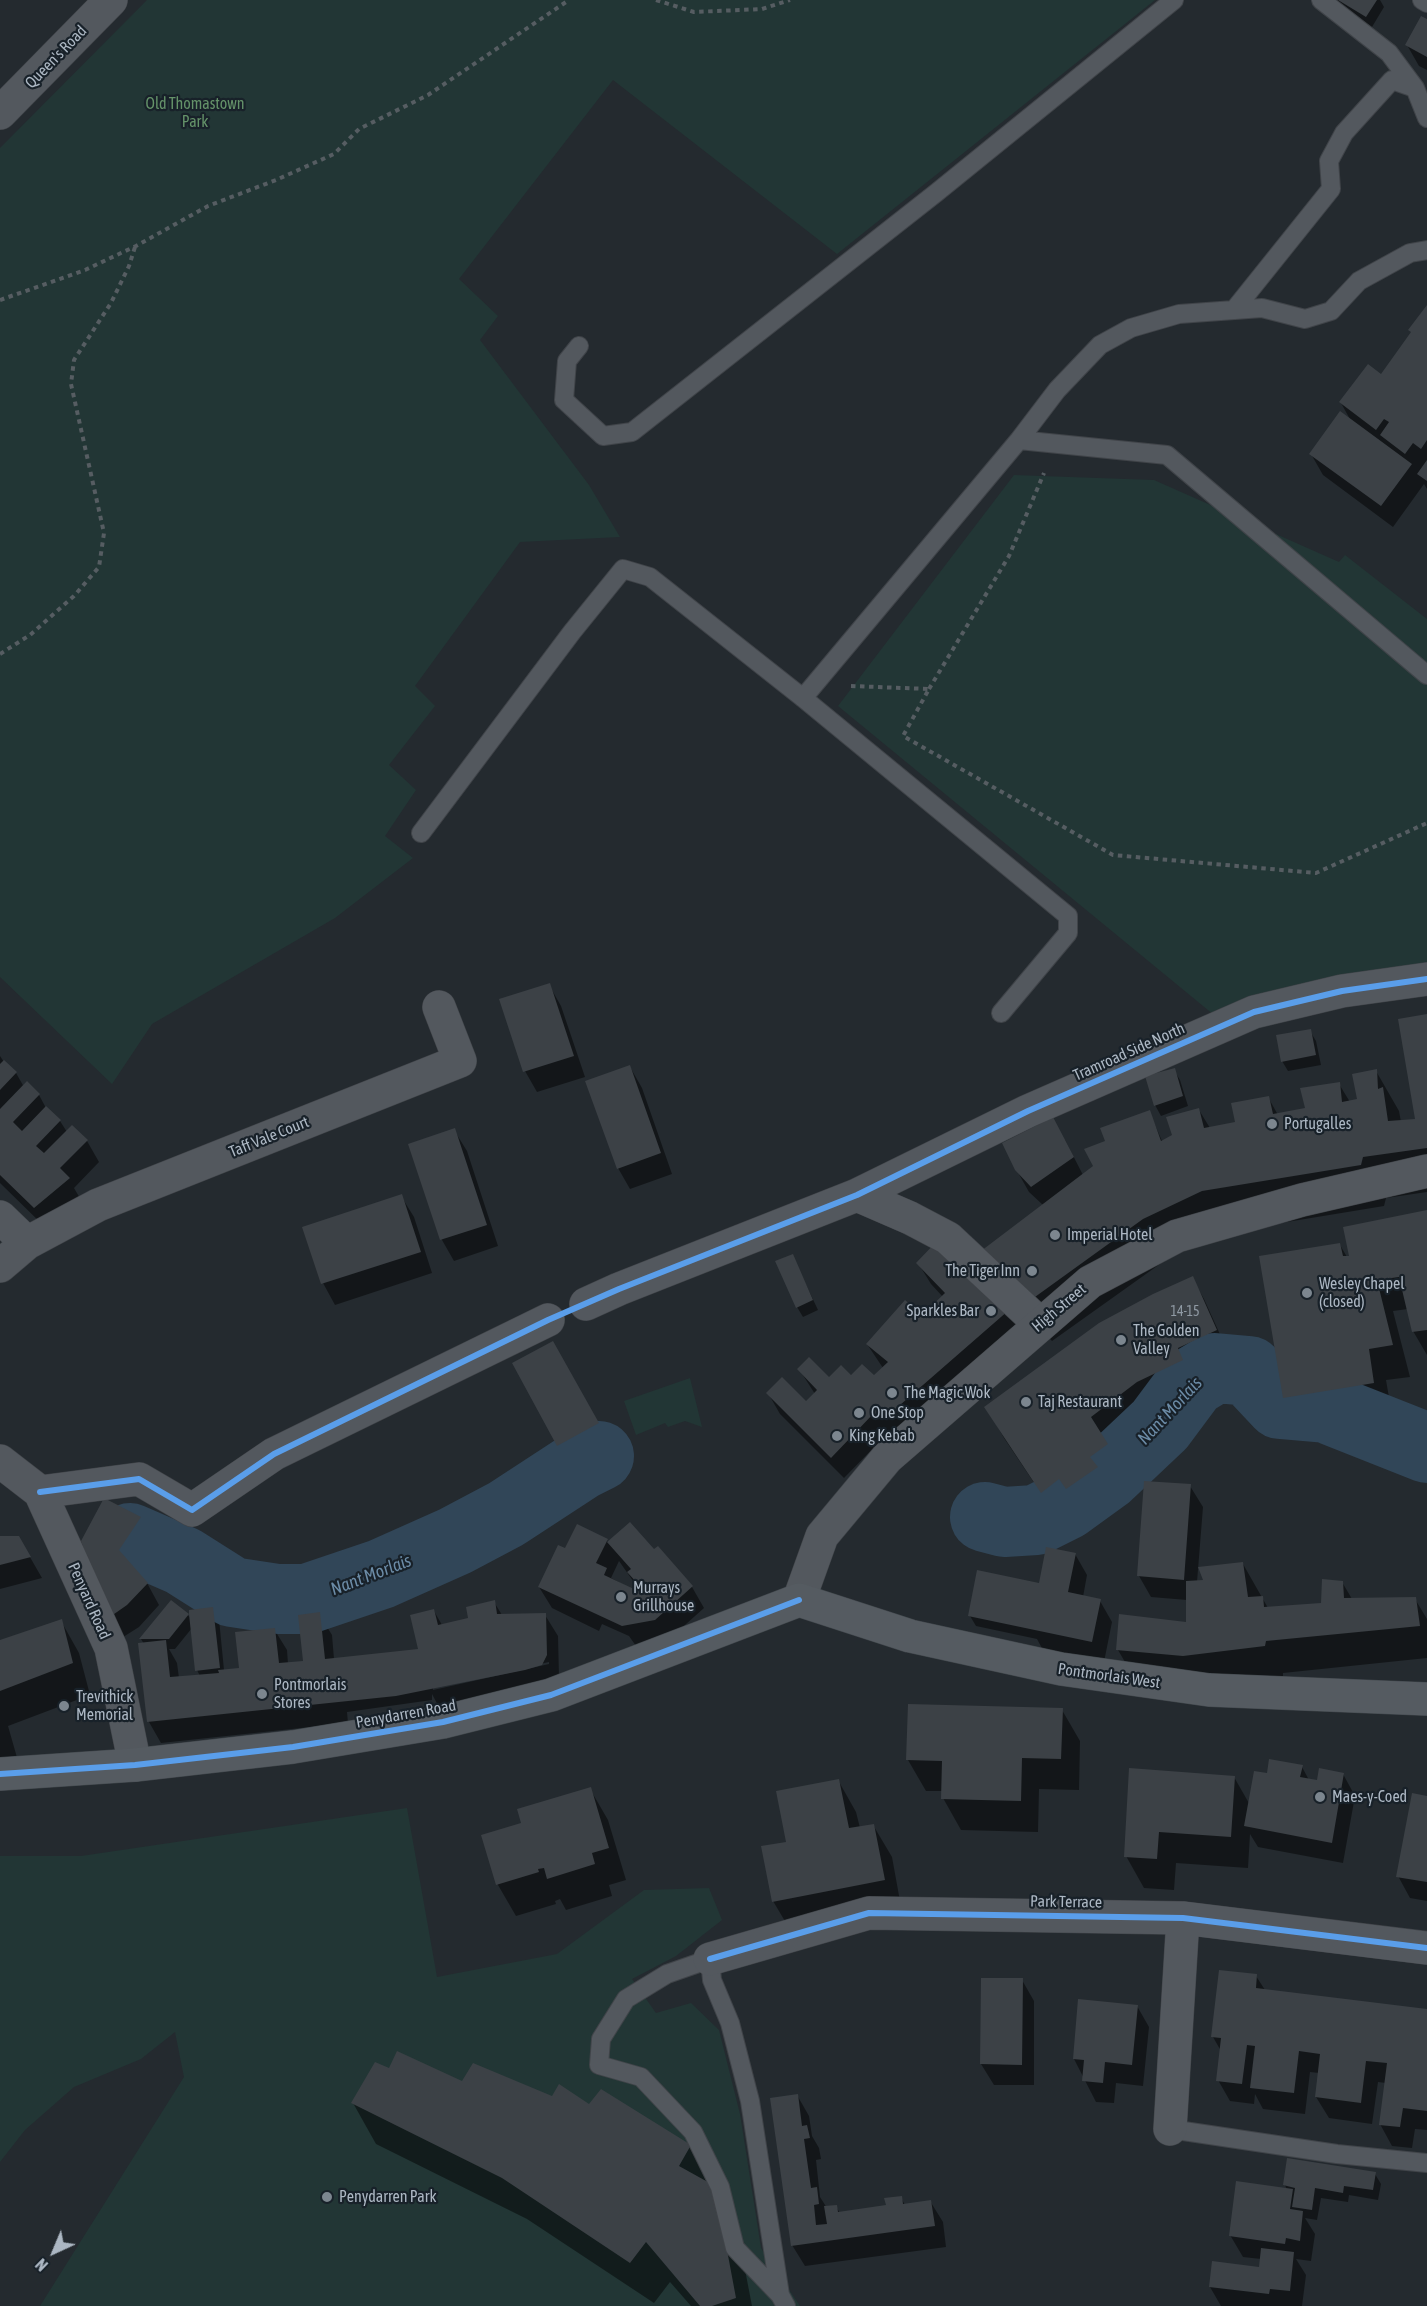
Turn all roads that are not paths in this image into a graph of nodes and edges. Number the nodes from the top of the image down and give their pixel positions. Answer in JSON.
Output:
{"nodes":[{"id":1,"x":111,"y":0,"type":"edge"},
{"id":2,"x":1174,"y":0,"type":"edge"},
{"id":3,"x":1321,"y":0,"type":"edge"},
{"id":4,"x":1422,"y":0,"type":"edge"},
{"id":5,"x":1427,"y":3,"type":"edge"},
{"id":6,"x":1415,"y":88,"type":"junction"},
{"id":7,"x":0,"y":113,"type":"edge"},
{"id":8,"x":1427,"y":118,"type":"edge"},
{"id":9,"x":1427,"y":250,"type":"edge"},
{"id":10,"x":1234,"y":310,"type":"junction"},
{"id":11,"x":579,"y":346,"type":"dead end"},
{"id":12,"x":1019,"y":440,"type":"junction"},
{"id":13,"x":1427,"y":675,"type":"edge"},
{"id":14,"x":809,"y":691,"type":"junction"},
{"id":15,"x":421,"y":833,"type":"dead end"},
{"id":16,"x":1427,"y":979,"type":"edge"},
{"id":17,"x":439,"y":1007,"type":"dead end"},
{"id":18,"x":1001,"y":1013,"type":"dead end"},
{"id":19,"x":1427,"y":1171,"type":"edge"},
{"id":20,"x":857,"y":1195,"type":"junction"},
{"id":21,"x":0,"y":1216,"type":"edge"},
{"id":22,"x":27,"y":1243,"type":"junction"},
{"id":23,"x":0,"y":1266,"type":"edge"},
{"id":24,"x":586,"y":1304,"type":"dead end"},
{"id":25,"x":548,"y":1320,"type":"dead end"},
{"id":26,"x":1040,"y":1324,"type":"junction"},
{"id":27,"x":0,"y":1461,"type":"edge"},
{"id":28,"x":40,"y":1492,"type":"junction"},
{"id":29,"x":799,"y":1600,"type":"junction"},
{"id":30,"x":1427,"y":1699,"type":"edge"},
{"id":31,"x":135,"y":1765,"type":"junction"},
{"id":32,"x":0,"y":1774,"type":"edge"},
{"id":33,"x":1183,"y":1918,"type":"junction"},
{"id":34,"x":1427,"y":1948,"type":"edge"},
{"id":35,"x":710,"y":1959,"type":"junction"},
{"id":36,"x":1170,"y":2129,"type":"joint"},
{"id":37,"x":1427,"y":2163,"type":"edge"},
{"id":38,"x":783,"y":2301,"type":"edge"}],
"edges":[{"from":1,"to":7,"type":"street","name":"Queen's Road"},
{"from":2,"to":11,"type":"lane"},
{"from":3,"to":6,"type":"lane"},
{"from":4,"to":5,"type":"lane"},
{"from":6,"to":8,"type":"lane"},
{"from":6,"to":10,"type":"lane"},
{"from":9,"to":10,"type":"lane"},
{"from":10,"to":12,"type":"lane"},
{"from":12,"to":13,"type":"lane"},
{"from":12,"to":14,"type":"lane"},
{"from":14,"to":15,"type":"lane"},
{"from":14,"to":18,"type":"lane"},
{"from":16,"to":20,"type":"street","name":"Tramroad Side North"},
{"from":17,"to":22,"type":"street","name":"Taff Vale Court"},
{"from":19,"to":26,"type":"street","name":"High Street"},
{"from":20,"to":24,"type":"street","name":"Tramroad Side North"},
{"from":20,"to":26,"type":"street"},
{"from":21,"to":22,"type":"street"},
{"from":22,"to":23,"type":"street"},
{"from":25,"to":28,"type":"street"},
{"from":26,"to":29,"type":"street","name":"High Street"},
{"from":27,"to":28,"type":"street","name":"Penyard Road"},
{"from":28,"to":31,"type":"street","name":"Penyard Road"},
{"from":29,"to":30,"type":"main road","name":"Pontmorlais West"},
{"from":29,"to":31,"type":"main road","name":"Penydarren Road"},
{"from":31,"to":32,"type":"main road","name":"Penydarren Road"},
{"from":33,"to":34,"type":"street","name":"Park Terrace"},
{"from":33,"to":35,"type":"street","name":"Park Terrace"},
{"from":33,"to":36,"type":"street"},
{"from":35,"to":38,"type":"lane"},
{"from":35,"to":38,"type":"lane"},
{"from":36,"to":37,"type":"lane"}]}
